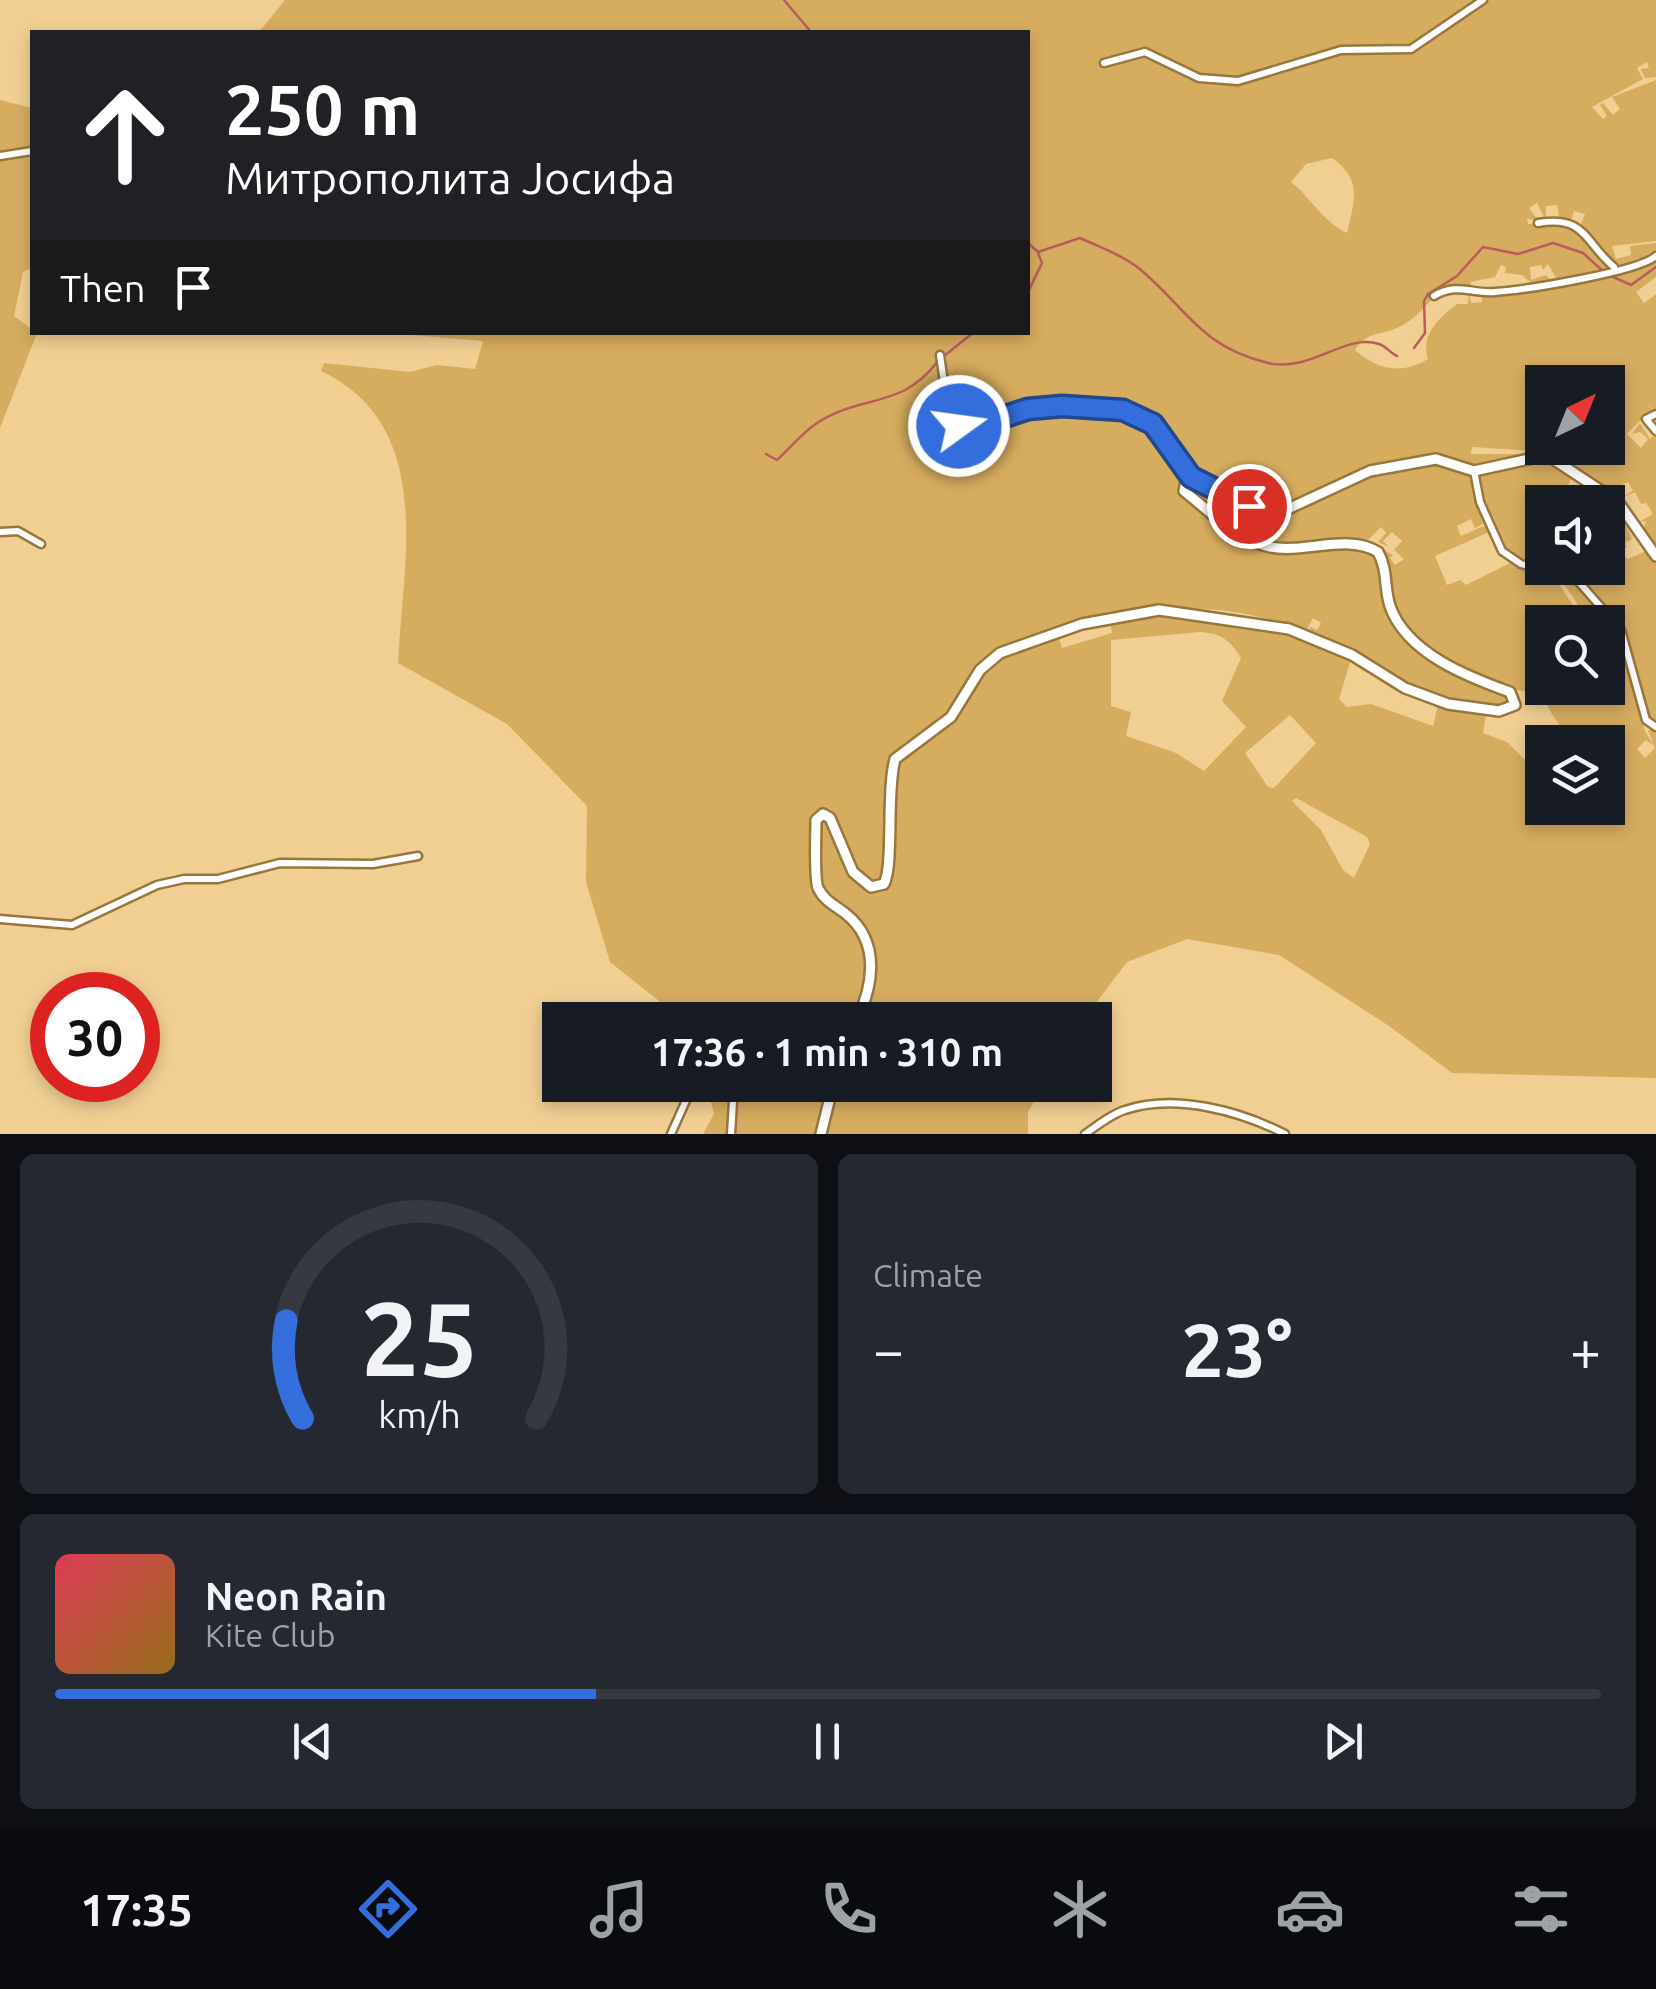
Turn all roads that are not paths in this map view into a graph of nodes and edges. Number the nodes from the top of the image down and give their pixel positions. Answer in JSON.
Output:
{"nodes":[{"id":1,"x":1483,"y":0,"type":"edge"},
{"id":2,"x":1104,"y":63,"type":"dead end"},
{"id":3,"x":30,"y":150,"type":"edge"},
{"id":4,"x":0,"y":156,"type":"edge"},
{"id":5,"x":1538,"y":223,"type":"dead end"},
{"id":6,"x":1656,"y":256,"type":"edge"},
{"id":7,"x":1609,"y":271,"type":"junction"},
{"id":8,"x":1434,"y":296,"type":"dead end"},
{"id":9,"x":940,"y":358,"type":"dead end"},
{"id":10,"x":1656,"y":414,"type":"edge"},
{"id":11,"x":1656,"y":431,"type":"edge"},
{"id":12,"x":1474,"y":471,"type":"junction"},
{"id":13,"x":1191,"y":477,"type":"junction"},
{"id":14,"x":0,"y":532,"type":"edge"},
{"id":15,"x":41,"y":544,"type":"dead end"},
{"id":16,"x":1656,"y":556,"type":"edge"},
{"id":17,"x":1656,"y":727,"type":"edge"},
{"id":18,"x":418,"y":856,"type":"dead end"},
{"id":19,"x":0,"y":919,"type":"edge"},
{"id":20,"x":863,"y":1002,"type":"edge"},
{"id":21,"x":685,"y":1102,"type":"edge"},
{"id":22,"x":733,"y":1102,"type":"edge"},
{"id":23,"x":829,"y":1102,"type":"edge"},
{"id":24,"x":671,"y":1134,"type":"edge"},
{"id":25,"x":731,"y":1134,"type":"edge"},
{"id":26,"x":821,"y":1134,"type":"edge"},
{"id":27,"x":1084,"y":1134,"type":"edge"},
{"id":28,"x":1285,"y":1134,"type":"edge"}],
"edges":[{"from":1,"to":2,"type":"street"},
{"from":3,"to":4,"type":"street"},
{"from":5,"to":7,"type":"street"},
{"from":6,"to":7,"type":"street"},
{"from":7,"to":8,"type":"street"},
{"from":9,"to":13,"type":"street"},
{"from":10,"to":11,"type":"street"},
{"from":12,"to":13,"type":"street"},
{"from":12,"to":16,"type":"street"},
{"from":12,"to":17,"type":"street"},
{"from":13,"to":20,"type":"street"},
{"from":14,"to":15,"type":"street"},
{"from":18,"to":19,"type":"street"},
{"from":21,"to":24,"type":"street"},
{"from":22,"to":25,"type":"street"},
{"from":23,"to":26,"type":"street"},
{"from":27,"to":28,"type":"street"}]}
